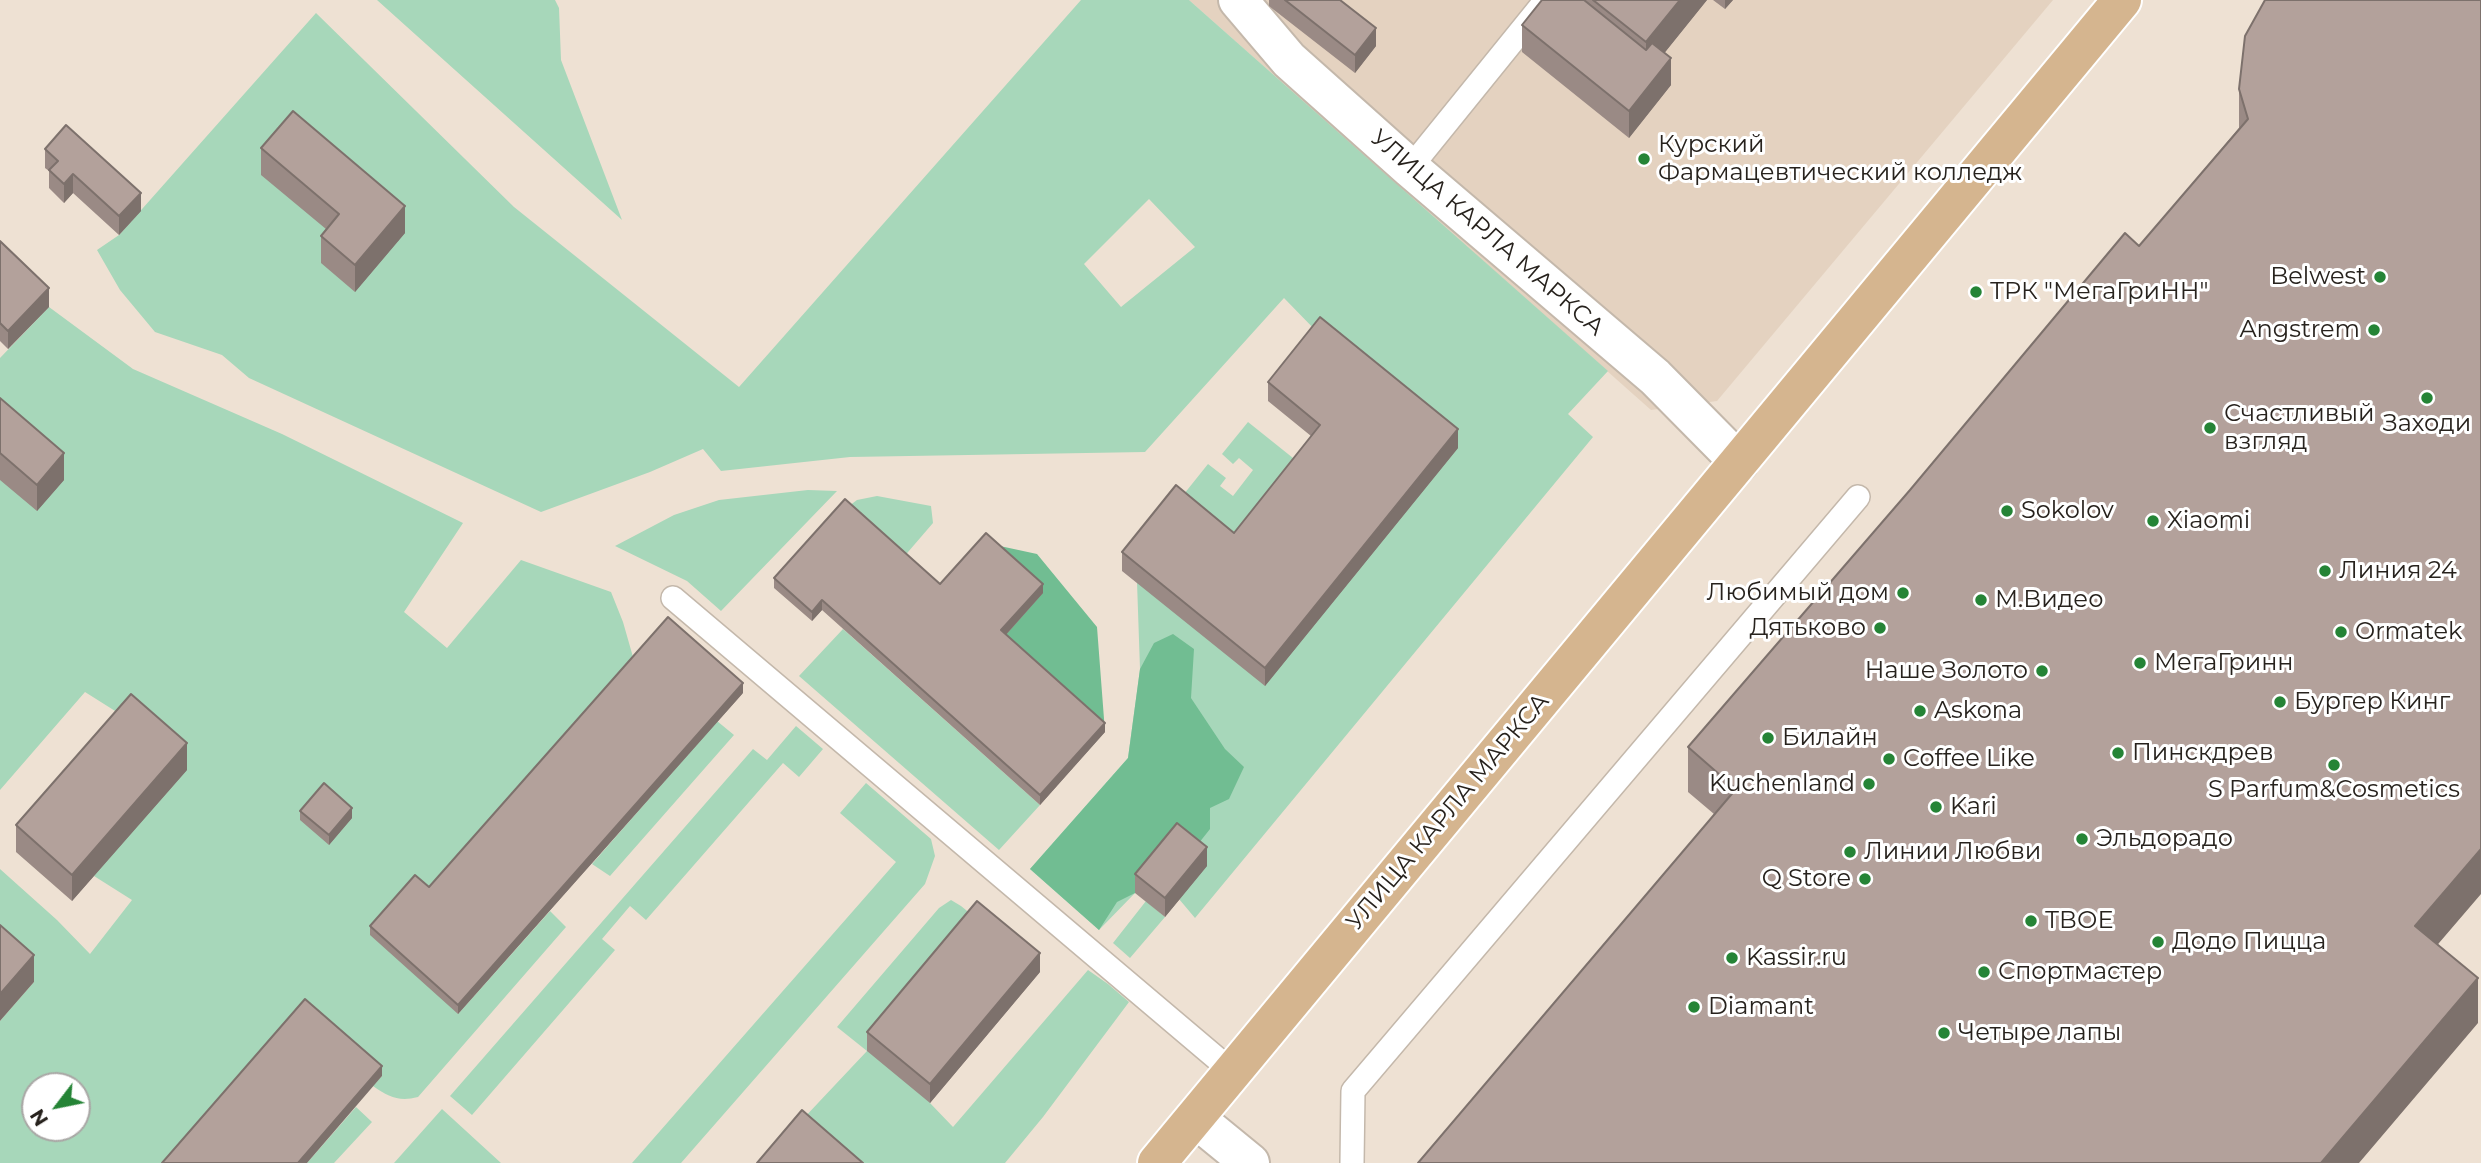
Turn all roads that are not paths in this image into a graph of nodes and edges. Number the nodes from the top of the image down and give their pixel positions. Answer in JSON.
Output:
{"nodes":[{"id":1,"x":1238,"y":0,"type":"edge"},
{"id":2,"x":1546,"y":0,"type":"edge"},
{"id":3,"x":2122,"y":0,"type":"edge"},
{"id":4,"x":1410,"y":168,"type":"junction"},
{"id":5,"x":1739,"y":463,"type":"junction"},
{"id":6,"x":1858,"y":497,"type":"dead end"},
{"id":7,"x":673,"y":598,"type":"dead end"},
{"id":8,"x":1234,"y":1073,"type":"junction"},
{"id":9,"x":1195,"y":1118,"type":"junction"},
{"id":10,"x":1157,"y":1163,"type":"edge"},
{"id":11,"x":1250,"y":1163,"type":"edge"},
{"id":12,"x":1352,"y":1163,"type":"edge"}],
"edges":[{"from":1,"to":4,"type":"street","name":"УЛИЦА КАРЛА МАРКСА"},
{"from":2,"to":4,"type":"lane"},
{"from":3,"to":5,"type":"main road","name":"УЛИЦА КАРЛА МАРКСА"},
{"from":4,"to":5,"type":"street","name":"УЛИЦА КАРЛА МАРКСА"},
{"from":5,"to":8,"type":"main road","name":"УЛИЦА КАРЛА МАРКСА"},
{"from":6,"to":12,"type":"lane"},
{"from":7,"to":8,"type":"lane"},
{"from":8,"to":9,"type":"main road","name":"УЛИЦА КАРЛА МАРКСА"},
{"from":9,"to":10,"type":"main road","name":"УЛИЦА КАРЛА МАРКСА"},
{"from":9,"to":11,"type":"street"}]}
